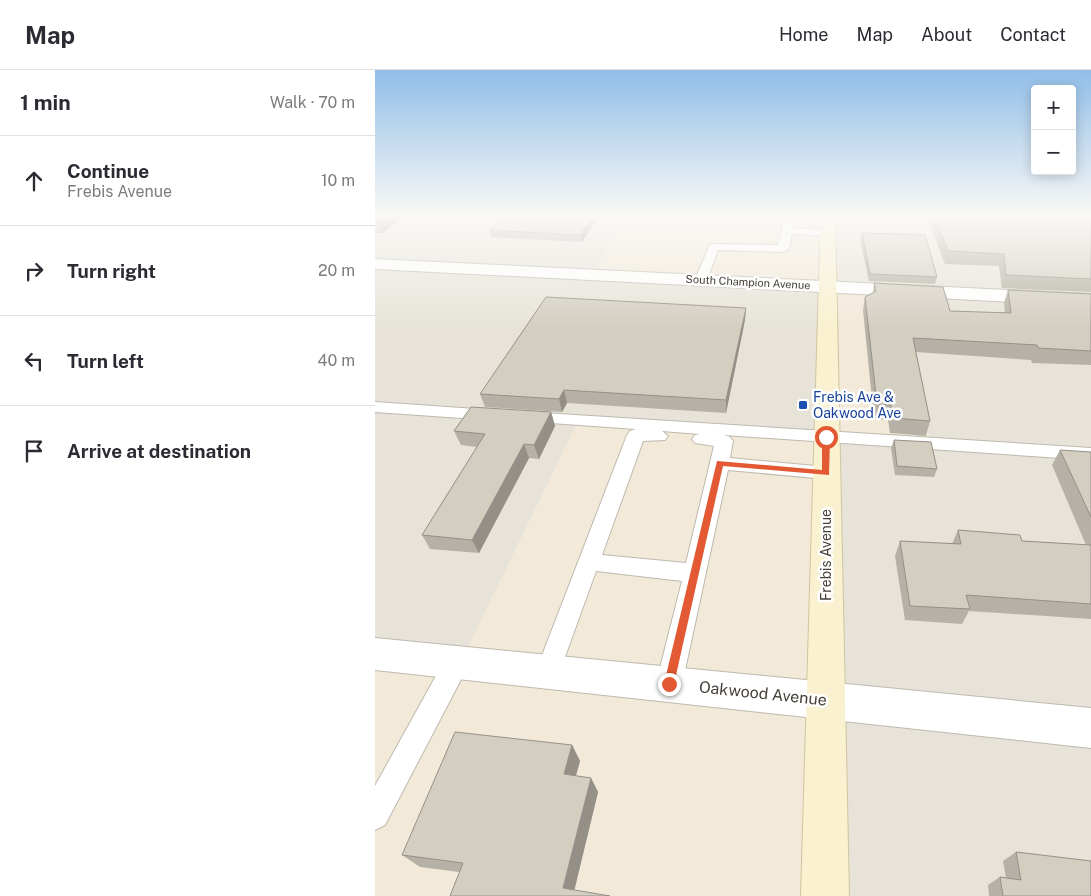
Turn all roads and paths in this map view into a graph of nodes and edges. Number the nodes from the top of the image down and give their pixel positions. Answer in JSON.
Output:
{"nodes":[{"id":1,"x":711,"y":253,"type":"edge"},
{"id":2,"x":828,"y":253,"type":"edge"},
{"id":3,"x":375,"y":264,"type":"edge"},
{"id":4,"x":701,"y":280,"type":"junction"},
{"id":5,"x":827,"y":286,"type":"junction"},
{"id":6,"x":1091,"y":300,"type":"edge"},
{"id":7,"x":375,"y":407,"type":"edge"},
{"id":8,"x":826,"y":437,"type":"junction"},
{"id":9,"x":1091,"y":454,"type":"edge"},
{"id":10,"x":720,"y":463,"type":"junction"},
{"id":11,"x":826,"y":473,"type":"junction"},
{"id":12,"x":589,"y":562,"type":"junction"},
{"id":13,"x":694,"y":573,"type":"junction"},
{"id":14,"x":375,"y":654,"type":"edge"},
{"id":15,"x":457,"y":662,"type":"junction"},
{"id":16,"x":548,"y":671,"type":"junction"},
{"id":17,"x":669,"y":684,"type":"junction"},
{"id":18,"x":825,"y":699,"type":"junction"},
{"id":19,"x":1091,"y":728,"type":"edge"},
{"id":20,"x":375,"y":815,"type":"edge"},
{"id":21,"x":825,"y":896,"type":"edge"}],
"edges":[{"from":1,"to":4,"type":"lane"},
{"from":2,"to":5,"type":"main road","name":"Frebis Avenue"},
{"from":3,"to":4,"type":"street","name":"South Champion Avenue"},
{"from":4,"to":5,"type":"street","name":"South Champion Avenue"},
{"from":5,"to":6,"type":"street","name":"South Champion Avenue"},
{"from":5,"to":8,"type":"main road","name":"Frebis Avenue"},
{"from":7,"to":8,"type":"lane"},
{"from":8,"to":9,"type":"lane"},
{"from":8,"to":11,"type":"main road","name":"Frebis Avenue"},
{"from":10,"to":11,"type":"lane"},
{"from":10,"to":12,"type":"lane"},
{"from":10,"to":13,"type":"lane"},
{"from":11,"to":18,"type":"main road","name":"Frebis Avenue"},
{"from":12,"to":13,"type":"lane"},
{"from":12,"to":16,"type":"lane"},
{"from":13,"to":17,"type":"lane"},
{"from":14,"to":15,"type":"street","name":"Oakwood Avenue"},
{"from":15,"to":16,"type":"street","name":"Oakwood Avenue"},
{"from":15,"to":20,"type":"lane"},
{"from":16,"to":17,"type":"street","name":"Oakwood Avenue"},
{"from":17,"to":18,"type":"street","name":"Oakwood Avenue"},
{"from":18,"to":19,"type":"street","name":"Oakwood Avenue"},
{"from":18,"to":21,"type":"main road","name":"Frebis Avenue"}]}
